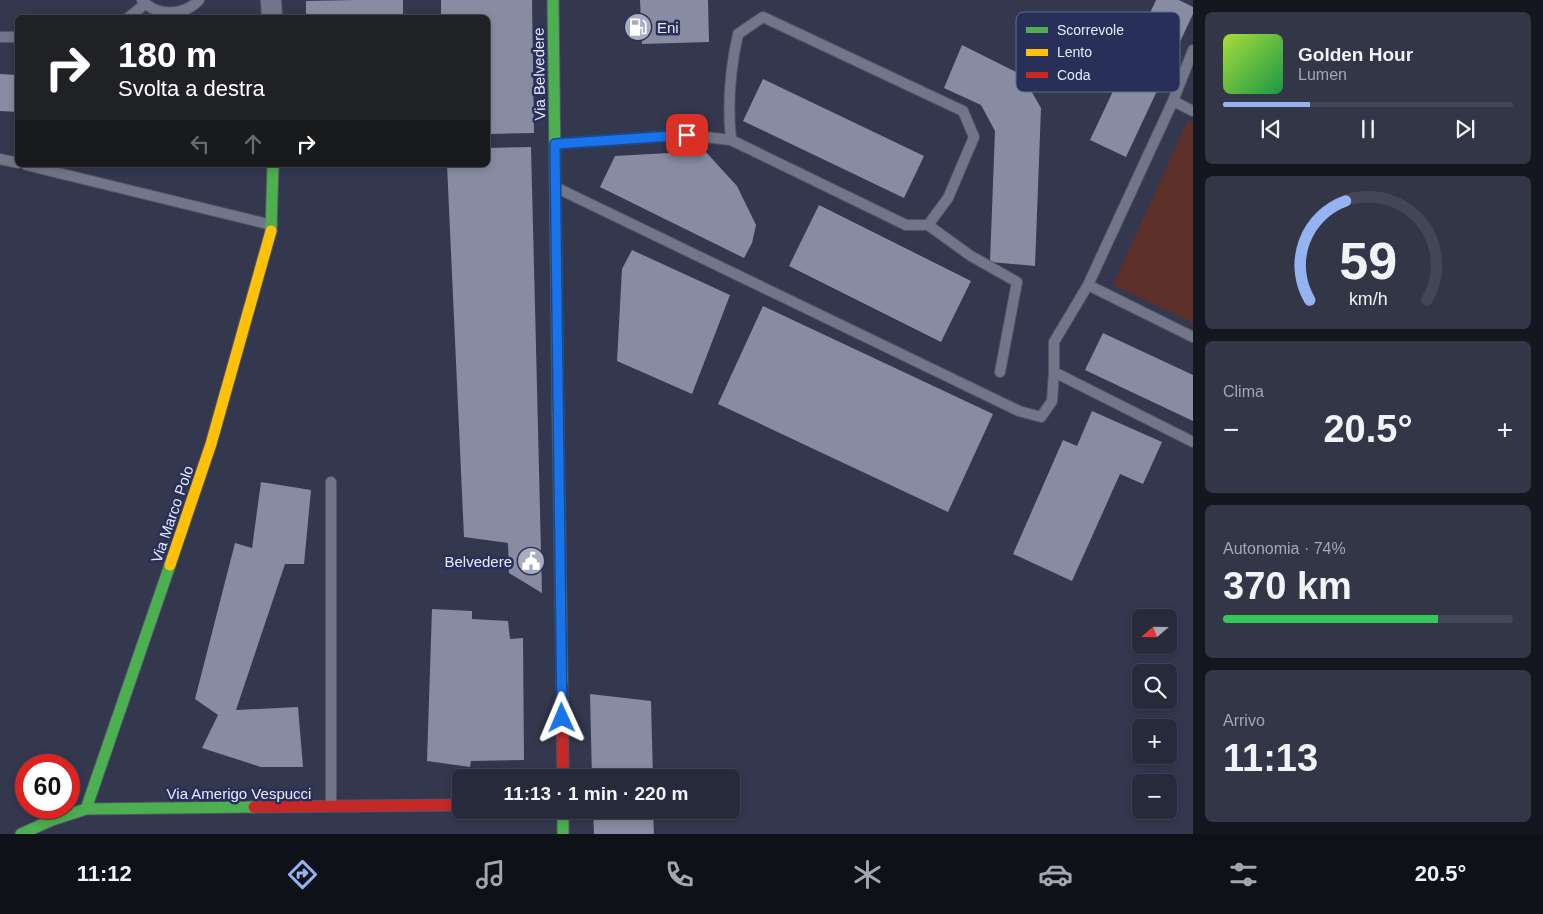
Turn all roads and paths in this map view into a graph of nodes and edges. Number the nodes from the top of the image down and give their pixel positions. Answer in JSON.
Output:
{"nodes":[{"id":1,"x":199,"y":0,"type":"edge"},
{"id":2,"x":553,"y":0,"type":"edge"},
{"id":3,"x":144,"y":2,"type":"edge"},
{"id":4,"x":131,"y":15,"type":"edge"},
{"id":5,"x":0,"y":37,"type":"edge"},
{"id":6,"x":15,"y":37,"type":"edge"},
{"id":7,"x":1193,"y":50,"type":"edge"},
{"id":8,"x":1180,"y":83,"type":"edge"},
{"id":9,"x":1177,"y":92,"type":"edge"},
{"id":10,"x":1173,"y":101,"type":"junction"},
{"id":11,"x":1193,"y":111,"type":"edge"},
{"id":12,"x":731,"y":140,"type":"junction"},
{"id":13,"x":555,"y":144,"type":"junction"},
{"id":14,"x":0,"y":159,"type":"edge"},
{"id":15,"x":15,"y":162,"type":"edge"},
{"id":16,"x":34,"y":167,"type":"edge"},
{"id":17,"x":273,"y":167,"type":"edge"},
{"id":18,"x":556,"y":188,"type":"junction"},
{"id":19,"x":274,"y":225,"type":"junction"},
{"id":20,"x":928,"y":225,"type":"junction"},
{"id":21,"x":1088,"y":285,"type":"junction"},
{"id":22,"x":1193,"y":337,"type":"edge"},
{"id":23,"x":1000,"y":372,"type":"dead end"},
{"id":24,"x":1054,"y":372,"type":"junction"},
{"id":25,"x":1193,"y":442,"type":"edge"},
{"id":26,"x":331,"y":482,"type":"dead end"},
{"id":27,"x":563,"y":769,"type":"edge"},
{"id":28,"x":452,"y":805,"type":"edge"},
{"id":29,"x":331,"y":807,"type":"junction"},
{"id":30,"x":86,"y":809,"type":"junction"},
{"id":31,"x":563,"y":819,"type":"edge"},
{"id":32,"x":21,"y":834,"type":"edge"},
{"id":33,"x":563,"y":834,"type":"edge"}],
"edges":[{"from":1,"to":3,"type":"lane"},
{"from":2,"to":13,"type":"street","name":"Via Belvedere"},
{"from":3,"to":4,"type":"lane"},
{"from":5,"to":6,"type":"lane"},
{"from":7,"to":8,"type":"lane"},
{"from":9,"to":10,"type":"lane"},
{"from":10,"to":11,"type":"lane"},
{"from":10,"to":21,"type":"lane"},
{"from":12,"to":13,"type":"lane"},
{"from":12,"to":20,"type":"lane"},
{"from":12,"to":20,"type":"lane"},
{"from":13,"to":18,"type":"street","name":"Via Belvedere"},
{"from":14,"to":15,"type":"lane"},
{"from":16,"to":19,"type":"lane"},
{"from":17,"to":19,"type":"street","name":"Via Marco Polo"},
{"from":18,"to":24,"type":"lane"},
{"from":18,"to":27,"type":"street","name":"Via Belvedere"},
{"from":19,"to":30,"type":"street","name":"Via Marco Polo"},
{"from":20,"to":23,"type":"lane"},
{"from":21,"to":22,"type":"lane"},
{"from":21,"to":24,"type":"lane"},
{"from":24,"to":25,"type":"lane"},
{"from":26,"to":29,"type":"lane"},
{"from":28,"to":29,"type":"street","name":"Via Amerigo Vespucci"},
{"from":29,"to":30,"type":"street","name":"Via Amerigo Vespucci"},
{"from":30,"to":32,"type":"street","name":"Via Amerigo Vespucci"},
{"from":31,"to":33,"type":"street"}]}
